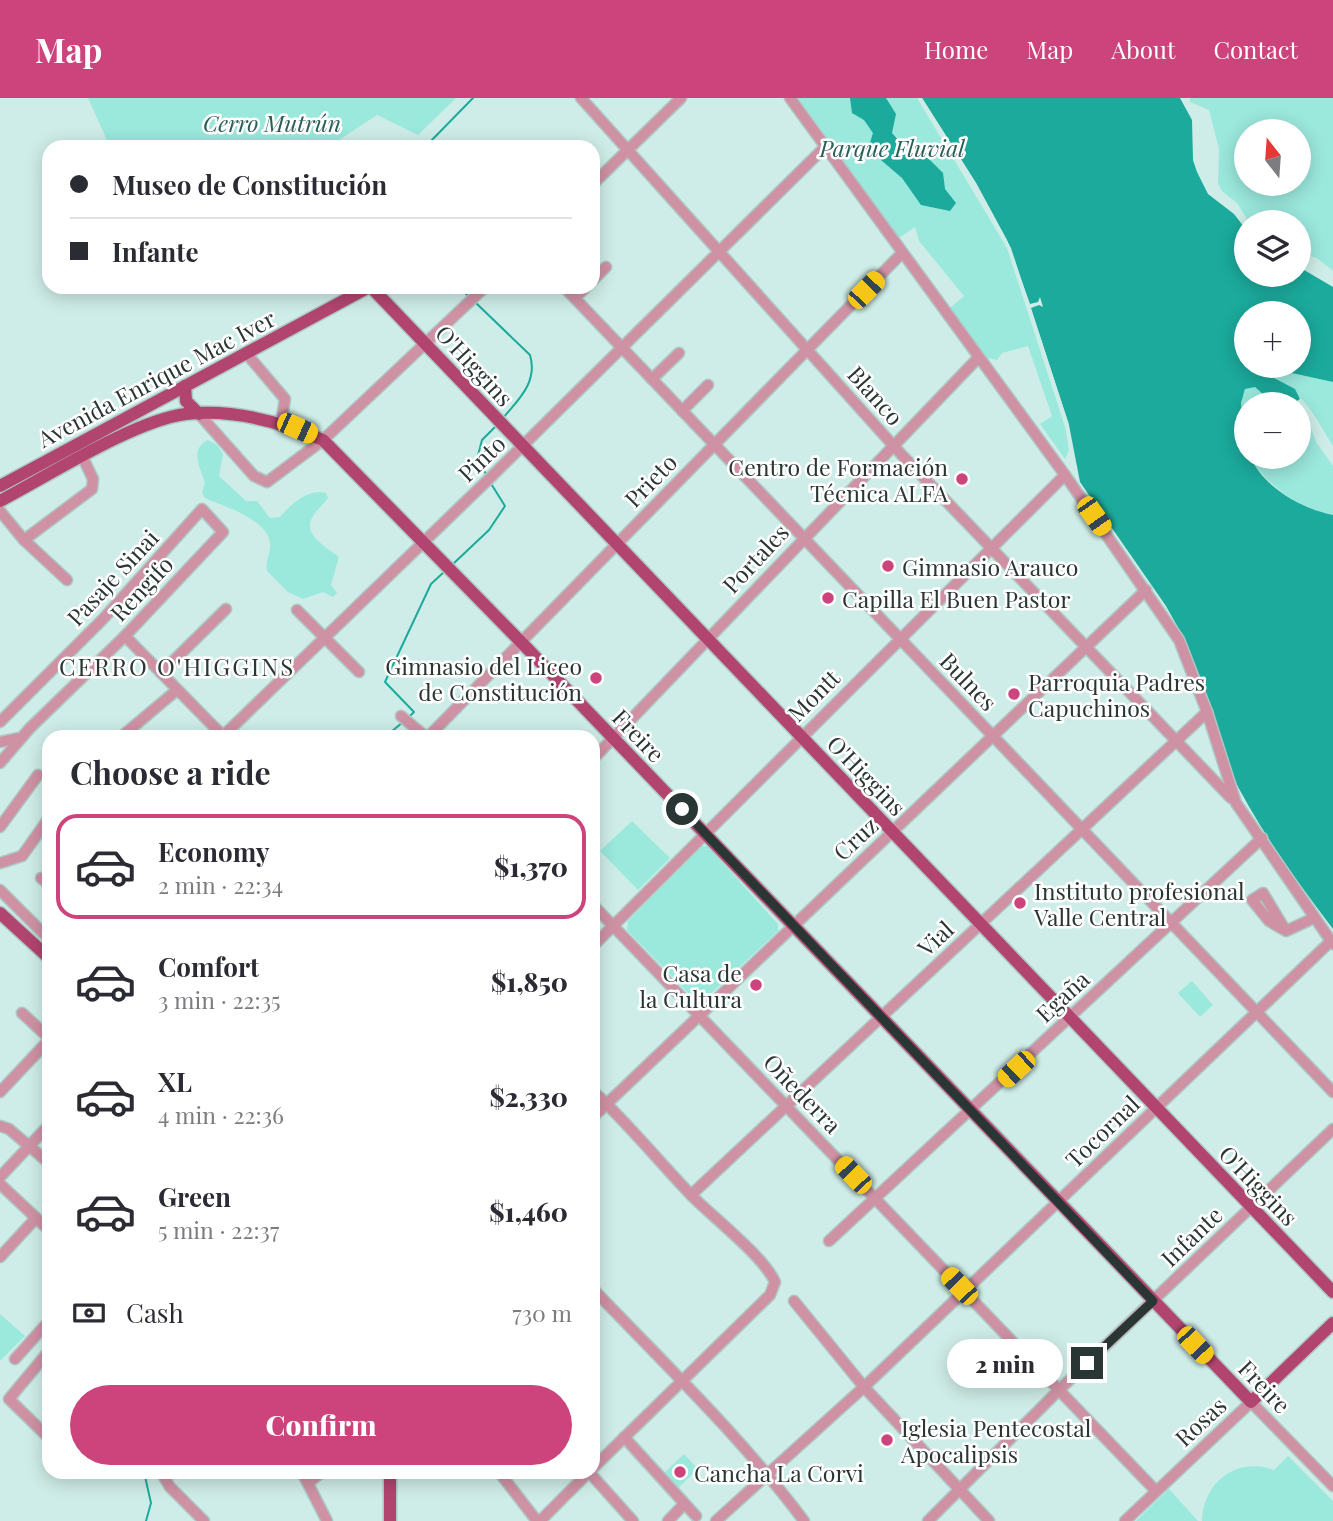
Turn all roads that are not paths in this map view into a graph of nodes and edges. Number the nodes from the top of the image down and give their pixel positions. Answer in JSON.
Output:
{"nodes":[{"id":1,"x":681,"y":98,"type":"edge"},
{"id":2,"x":790,"y":98,"type":"edge"},
{"id":3,"x":587,"y":100,"type":"edge"},
{"id":4,"x":826,"y":146,"type":"junction"},
{"id":5,"x":627,"y":151,"type":"junction"},
{"id":6,"x":600,"y":177,"type":"edge"},
{"id":7,"x":719,"y":252,"type":"junction"},
{"id":8,"x":902,"y":253,"type":"junction"},
{"id":9,"x":606,"y":267,"type":"dead end"},
{"id":10,"x":600,"y":273,"type":"edge"},
{"id":11,"x":357,"y":294,"type":"edge"},
{"id":12,"x":377,"y":294,"type":"edge"},
{"id":13,"x":477,"y":294,"type":"edge"},
{"id":14,"x":571,"y":294,"type":"edge"},
{"id":15,"x":579,"y":294,"type":"edge"},
{"id":16,"x":575,"y":298,"type":"junction"},
{"id":17,"x":426,"y":343,"type":"junction"},
{"id":18,"x":622,"y":348,"type":"junction"},
{"id":19,"x":807,"y":350,"type":"junction"},
{"id":20,"x":679,"y":353,"type":"dead end"},
{"id":21,"x":246,"y":354,"type":"junction"},
{"id":22,"x":978,"y":358,"type":"junction"},
{"id":23,"x":652,"y":379,"type":"junction"},
{"id":24,"x":708,"y":385,"type":"dead end"},
{"id":25,"x":185,"y":386,"type":"junction"},
{"id":26,"x":139,"y":411,"type":"junction"},
{"id":27,"x":682,"y":411,"type":"junction"},
{"id":28,"x":199,"y":414,"type":"junction"},
{"id":29,"x":123,"y":419,"type":"junction"},
{"id":30,"x":163,"y":420,"type":"junction"},
{"id":31,"x":281,"y":424,"type":"junction"},
{"id":32,"x":116,"y":440,"type":"junction"},
{"id":33,"x":323,"y":440,"type":"junction"},
{"id":34,"x":714,"y":444,"type":"junction"},
{"id":35,"x":893,"y":445,"type":"junction"},
{"id":36,"x":523,"y":446,"type":"junction"},
{"id":37,"x":83,"y":458,"type":"junction"},
{"id":38,"x":1065,"y":475,"type":"junction"},
{"id":39,"x":7,"y":487,"type":"edge"},
{"id":40,"x":0,"y":500,"type":"edge"},
{"id":41,"x":0,"y":511,"type":"edge"},
{"id":42,"x":223,"y":531,"type":"joint"},
{"id":43,"x":803,"y":538,"type":"junction"},
{"id":44,"x":24,"y":540,"type":"junction"},
{"id":45,"x":423,"y":543,"type":"junction"},
{"id":46,"x":617,"y":544,"type":"junction"},
{"id":47,"x":989,"y":548,"type":"junction"},
{"id":48,"x":67,"y":580,"type":"dead end"},
{"id":49,"x":1146,"y":590,"type":"junction"},
{"id":50,"x":226,"y":609,"type":"dead end"},
{"id":51,"x":297,"y":610,"type":"dead end"},
{"id":52,"x":125,"y":636,"type":"junction"},
{"id":53,"x":324,"y":637,"type":"junction"},
{"id":54,"x":899,"y":639,"type":"junction"},
{"id":55,"x":708,"y":640,"type":"junction"},
{"id":56,"x":521,"y":642,"type":"junction"},
{"id":57,"x":1084,"y":648,"type":"junction"},
{"id":58,"x":359,"y":672,"type":"dead end"},
{"id":59,"x":161,"y":673,"type":"junction"},
{"id":60,"x":177,"y":690,"type":"junction"},
{"id":61,"x":1207,"y":712,"type":"junction"},
{"id":62,"x":401,"y":716,"type":"dead end"},
{"id":63,"x":0,"y":722,"type":"edge"},
{"id":64,"x":129,"y":730,"type":"edge"},
{"id":65,"x":217,"y":730,"type":"edge"},
{"id":66,"x":229,"y":730,"type":"edge"},
{"id":67,"x":418,"y":730,"type":"edge"},
{"id":68,"x":434,"y":730,"type":"edge"},
{"id":69,"x":992,"y":736,"type":"junction"},
{"id":70,"x":21,"y":737,"type":"junction"},
{"id":71,"x":801,"y":737,"type":"junction"},
{"id":72,"x":613,"y":738,"type":"junction"},
{"id":73,"x":1175,"y":741,"type":"junction"},
{"id":74,"x":0,"y":743,"type":"edge"},
{"id":75,"x":600,"y":752,"type":"edge"},
{"id":76,"x":0,"y":763,"type":"edge"},
{"id":77,"x":38,"y":775,"type":"dead end"},
{"id":78,"x":1236,"y":803,"type":"junction"},
{"id":79,"x":0,"y":827,"type":"edge"},
{"id":80,"x":42,"y":828,"type":"edge"},
{"id":81,"x":1081,"y":829,"type":"junction"},
{"id":82,"x":892,"y":832,"type":"junction"},
{"id":83,"x":705,"y":834,"type":"junction"},
{"id":84,"x":1262,"y":838,"type":"junction"},
{"id":85,"x":0,"y":863,"type":"edge"},
{"id":86,"x":0,"y":890,"type":"edge"},
{"id":87,"x":600,"y":912,"type":"edge"},
{"id":88,"x":0,"y":913,"type":"edge"},
{"id":89,"x":1314,"y":918,"type":"junction"},
{"id":90,"x":1171,"y":923,"type":"junction"},
{"id":91,"x":980,"y":924,"type":"junction"},
{"id":92,"x":613,"y":925,"type":"junction"},
{"id":93,"x":793,"y":925,"type":"junction"},
{"id":94,"x":1286,"y":931,"type":"dead end"},
{"id":95,"x":42,"y":932,"type":"edge"},
{"id":96,"x":600,"y":939,"type":"edge"},
{"id":97,"x":1332,"y":943,"type":"edge"},
{"id":98,"x":42,"y":952,"type":"edge"},
{"id":99,"x":22,"y":1013,"type":"dead end"},
{"id":100,"x":1257,"y":1013,"type":"junction"},
{"id":101,"x":700,"y":1016,"type":"junction"},
{"id":102,"x":881,"y":1017,"type":"junction"},
{"id":103,"x":1070,"y":1018,"type":"junction"},
{"id":104,"x":42,"y":1032,"type":"edge"},
{"id":105,"x":42,"y":1047,"type":"edge"},
{"id":106,"x":0,"y":1092,"type":"edge"},
{"id":107,"x":1333,"y":1092,"type":"edge"},
{"id":108,"x":600,"y":1097,"type":"edge"},
{"id":109,"x":607,"y":1103,"type":"junction"},
{"id":110,"x":786,"y":1106,"type":"junction"},
{"id":111,"x":1157,"y":1108,"type":"junction"},
{"id":112,"x":600,"y":1110,"type":"edge"},
{"id":113,"x":971,"y":1111,"type":"junction"},
{"id":114,"x":0,"y":1126,"type":"edge"},
{"id":115,"x":1333,"y":1129,"type":"edge"},
{"id":116,"x":42,"y":1132,"type":"edge"},
{"id":117,"x":29,"y":1146,"type":"junction"},
{"id":118,"x":42,"y":1157,"type":"edge"},
{"id":119,"x":0,"y":1177,"type":"edge"},
{"id":120,"x":0,"y":1184,"type":"edge"},
{"id":121,"x":691,"y":1195,"type":"junction"},
{"id":122,"x":876,"y":1199,"type":"junction"},
{"id":123,"x":1059,"y":1202,"type":"junction"},
{"id":124,"x":1251,"y":1207,"type":"junction"},
{"id":125,"x":36,"y":1218,"type":"junction"},
{"id":126,"x":42,"y":1224,"type":"edge"},
{"id":127,"x":829,"y":1241,"type":"dead end"},
{"id":128,"x":0,"y":1257,"type":"edge"},
{"id":129,"x":965,"y":1292,"type":"junction"},
{"id":130,"x":1333,"y":1292,"type":"edge"},
{"id":131,"x":600,"y":1296,"type":"edge"},
{"id":132,"x":794,"y":1301,"type":"dead end"},
{"id":133,"x":1153,"y":1301,"type":"junction"},
{"id":134,"x":1333,"y":1323,"type":"edge"},
{"id":135,"x":42,"y":1328,"type":"edge"},
{"id":136,"x":28,"y":1343,"type":"junction"},
{"id":137,"x":42,"y":1352,"type":"edge"},
{"id":138,"x":15,"y":1359,"type":"dead end"},
{"id":139,"x":42,"y":1359,"type":"edge"},
{"id":140,"x":682,"y":1382,"type":"junction"},
{"id":141,"x":864,"y":1387,"type":"junction"},
{"id":142,"x":1059,"y":1390,"type":"junction"},
{"id":143,"x":1251,"y":1402,"type":"junction"},
{"id":144,"x":42,"y":1431,"type":"edge"},
{"id":145,"x":624,"y":1437,"type":"junction"},
{"id":146,"x":600,"y":1461,"type":"edge"},
{"id":147,"x":765,"y":1474,"type":"junction"},
{"id":148,"x":165,"y":1479,"type":"edge"},
{"id":149,"x":306,"y":1479,"type":"edge"},
{"id":150,"x":313,"y":1479,"type":"edge"},
{"id":151,"x":390,"y":1479,"type":"edge"},
{"id":152,"x":505,"y":1479,"type":"edge"},
{"id":153,"x":582,"y":1479,"type":"edge"},
{"id":154,"x":595,"y":1479,"type":"edge"},
{"id":155,"x":308,"y":1483,"type":"junction"},
{"id":156,"x":1333,"y":1486,"type":"edge"},
{"id":157,"x":960,"y":1491,"type":"junction"},
{"id":158,"x":1156,"y":1491,"type":"junction"},
{"id":159,"x":684,"y":1504,"type":"junction"},
{"id":160,"x":696,"y":1516,"type":"dead end"},
{"id":161,"x":204,"y":1521,"type":"edge"},
{"id":162,"x":327,"y":1521,"type":"edge"},
{"id":163,"x":390,"y":1521,"type":"edge"},
{"id":164,"x":538,"y":1521,"type":"edge"},
{"id":165,"x":634,"y":1521,"type":"edge"},
{"id":166,"x":668,"y":1521,"type":"edge"},
{"id":167,"x":716,"y":1521,"type":"edge"},
{"id":168,"x":804,"y":1521,"type":"edge"},
{"id":169,"x":928,"y":1521,"type":"edge"},
{"id":170,"x":989,"y":1521,"type":"edge"},
{"id":171,"x":1125,"y":1521,"type":"edge"}],
"edges":[{"from":1,"to":5,"type":"street"},
{"from":2,"to":4,"type":"street"},
{"from":3,"to":5,"type":"street","name":"Blanco"},
{"from":4,"to":7,"type":"street","name":"Pinto"},
{"from":4,"to":8,"type":"street"},
{"from":5,"to":6,"type":"street"},
{"from":5,"to":7,"type":"street","name":"Blanco"},
{"from":7,"to":18,"type":"street","name":"Pinto"},
{"from":7,"to":19,"type":"street","name":"Blanco"},
{"from":8,"to":19,"type":"street","name":"Prieto"},
{"from":8,"to":22,"type":"street"},
{"from":9,"to":10,"type":"street"},
{"from":11,"to":21,"type":"main road","name":"Avenida Enrique Mac Iver"},
{"from":12,"to":17,"type":"main road","name":"O'Higgins"},
{"from":13,"to":17,"type":"street"},
{"from":14,"to":16,"type":"street","name":"Bulnes"},
{"from":15,"to":16,"type":"street"},
{"from":16,"to":18,"type":"street","name":"Bulnes"},
{"from":17,"to":33,"type":"street"},
{"from":17,"to":36,"type":"main road","name":"O'Higgins"},
{"from":18,"to":23,"type":"street","name":"Bulnes"},
{"from":18,"to":36,"type":"street","name":"Pinto"},
{"from":19,"to":34,"type":"street","name":"Prieto"},
{"from":19,"to":35,"type":"street","name":"Blanco"},
{"from":20,"to":23,"type":"street"},
{"from":21,"to":25,"type":"main road","name":"Avenida Enrique Mac Iver"},
{"from":21,"to":31,"type":"street"},
{"from":22,"to":35,"type":"street","name":"Portales"},
{"from":22,"to":38,"type":"street"},
{"from":23,"to":27,"type":"street","name":"Bulnes"},
{"from":24,"to":27,"type":"street"},
{"from":25,"to":26,"type":"main road","name":"Avenida Enrique Mac Iver"},
{"from":25,"to":28,"type":"main road"},
{"from":26,"to":29,"type":"main road","name":"Avenida Enrique Mac Iver"},
{"from":26,"to":30,"type":"main road"},
{"from":27,"to":34,"type":"street","name":"Bulnes"},
{"from":28,"to":30,"type":"main road","name":"Avenida Enrique Mac Iver"},
{"from":28,"to":31,"type":"main road","name":"Freire"},
{"from":28,"to":33,"type":"street"},
{"from":29,"to":32,"type":"main road"},
{"from":29,"to":39,"type":"main road","name":"Avenida Enrique Mac Iver"},
{"from":30,"to":32,"type":"main road","name":"Avenida Enrique Mac Iver"},
{"from":31,"to":33,"type":"main road","name":"Freire"},
{"from":32,"to":37,"type":"main road","name":"Avenida Enrique Mac Iver"},
{"from":33,"to":45,"type":"main road","name":"Freire"},
{"from":34,"to":43,"type":"street","name":"Bulnes"},
{"from":34,"to":46,"type":"street","name":"Prieto"},
{"from":35,"to":43,"type":"street","name":"Portales"},
{"from":35,"to":47,"type":"street","name":"Blanco"},
{"from":36,"to":45,"type":"street","name":"Pinto"},
{"from":36,"to":46,"type":"main road","name":"O'Higgins"},
{"from":37,"to":39,"type":"main road","name":"Avenida Enrique Mac Iver"},
{"from":37,"to":44,"type":"street"},
{"from":38,"to":47,"type":"street","name":"Montt"},
{"from":38,"to":49,"type":"street"},
{"from":39,"to":40,"type":"main road","name":"Avenida Enrique Mac Iver"},
{"from":41,"to":44,"type":"street"},
{"from":42,"to":52,"type":"street","name":"Rengifo"},
{"from":42,"to":63,"type":"street","name":"Pasaje Sinai"},
{"from":43,"to":54,"type":"street","name":"Bulnes"},
{"from":43,"to":55,"type":"street","name":"Portales"},
{"from":44,"to":48,"type":"street"},
{"from":45,"to":53,"type":"street","name":"Pinto"},
{"from":45,"to":56,"type":"main road","name":"Freire"},
{"from":46,"to":55,"type":"main road","name":"O'Higgins"},
{"from":46,"to":56,"type":"street","name":"Prieto"},
{"from":47,"to":54,"type":"street","name":"Montt"},
{"from":47,"to":57,"type":"street","name":"Blanco"},
{"from":49,"to":57,"type":"street","name":"Cruz"},
{"from":49,"to":61,"type":"street"},
{"from":50,"to":59,"type":"street"},
{"from":51,"to":53,"type":"street"},
{"from":52,"to":59,"type":"street"},
{"from":52,"to":70,"type":"street","name":"Rengifo"},
{"from":53,"to":58,"type":"street"},
{"from":53,"to":66,"type":"street","name":"Pinto"},
{"from":54,"to":69,"type":"street","name":"Bulnes"},
{"from":54,"to":71,"type":"street","name":"Montt"},
{"from":55,"to":71,"type":"main road","name":"O'Higgins"},
{"from":55,"to":72,"type":"street","name":"Portales"},
{"from":56,"to":68,"type":"street","name":"Prieto"},
{"from":56,"to":72,"type":"main road","name":"Freire"},
{"from":57,"to":69,"type":"street","name":"Cruz"},
{"from":57,"to":73,"type":"street","name":"Blanco"},
{"from":59,"to":60,"type":"street"},
{"from":60,"to":64,"type":"street"},
{"from":60,"to":65,"type":"street"},
{"from":61,"to":73,"type":"street","name":"Vial"},
{"from":61,"to":78,"type":"street"},
{"from":62,"to":67,"type":"street"},
{"from":69,"to":81,"type":"street","name":"Bulnes"},
{"from":69,"to":82,"type":"street","name":"Cruz"},
{"from":70,"to":74,"type":"street"},
{"from":70,"to":76,"type":"street","name":"Rengifo"},
{"from":71,"to":82,"type":"main road","name":"O'Higgins"},
{"from":71,"to":83,"type":"street","name":"Montt"},
{"from":72,"to":75,"type":"street","name":"Portales"},
{"from":72,"to":83,"type":"main road","name":"Freire"},
{"from":73,"to":78,"type":"street","name":"Blanco"},
{"from":73,"to":81,"type":"street","name":"Vial"},
{"from":77,"to":79,"type":"street"},
{"from":78,"to":84,"type":"street"},
{"from":80,"to":85,"type":"street"},
{"from":81,"to":90,"type":"street","name":"Bulnes"},
{"from":81,"to":91,"type":"street","name":"Vial"},
{"from":82,"to":91,"type":"main road","name":"O'Higgins"},
{"from":82,"to":93,"type":"street","name":"Cruz"},
{"from":83,"to":92,"type":"street","name":"Montt"},
{"from":83,"to":93,"type":"main road","name":"Freire"},
{"from":84,"to":89,"type":"street"},
{"from":84,"to":90,"type":"street","name":"Egaña"},
{"from":86,"to":95,"type":"street"},
{"from":87,"to":92,"type":"street","name":"Oñederra"},
{"from":88,"to":98,"type":"main road"},
{"from":89,"to":94,"type":"street"},
{"from":89,"to":97,"type":"street"},
{"from":90,"to":100,"type":"street","name":"Bulnes"},
{"from":90,"to":103,"type":"street","name":"Egaña"},
{"from":91,"to":102,"type":"street","name":"Vial"},
{"from":91,"to":103,"type":"main road","name":"O'Higgins"},
{"from":92,"to":96,"type":"street","name":"Montt"},
{"from":92,"to":101,"type":"street","name":"Oñederra"},
{"from":93,"to":101,"type":"street","name":"Cruz"},
{"from":93,"to":102,"type":"main road","name":"Freire"},
{"from":97,"to":100,"type":"street","name":"Tocornal"},
{"from":99,"to":104,"type":"street"},
{"from":100,"to":107,"type":"street","name":"Bulnes"},
{"from":100,"to":111,"type":"street","name":"Tocornal"},
{"from":101,"to":109,"type":"street","name":"Cruz"},
{"from":101,"to":110,"type":"street","name":"Oñederra"},
{"from":102,"to":110,"type":"street","name":"Vial"},
{"from":102,"to":113,"type":"main road","name":"Freire"},
{"from":103,"to":111,"type":"main road","name":"O'Higgins"},
{"from":103,"to":113,"type":"street","name":"Egaña"},
{"from":105,"to":106,"type":"street"},
{"from":108,"to":109,"type":"street"},
{"from":109,"to":112,"type":"street","name":"Cruz"},
{"from":109,"to":121,"type":"street"},
{"from":110,"to":121,"type":"street","name":"Vial"},
{"from":110,"to":122,"type":"street","name":"Oñederra"},
{"from":111,"to":123,"type":"street","name":"Tocornal"},
{"from":111,"to":124,"type":"main road","name":"O'Higgins"},
{"from":113,"to":122,"type":"street","name":"Egaña"},
{"from":113,"to":123,"type":"main road","name":"Freire"},
{"from":114,"to":117,"type":"street"},
{"from":115,"to":124,"type":"street","name":"Infante"},
{"from":116,"to":117,"type":"street"},
{"from":117,"to":118,"type":"street"},
{"from":117,"to":119,"type":"street"},
{"from":120,"to":125,"type":"street"},
{"from":121,"to":140,"type":"street"},
{"from":122,"to":127,"type":"street","name":"Egaña"},
{"from":122,"to":129,"type":"street","name":"Oñederra"},
{"from":123,"to":129,"type":"street","name":"Tocornal"},
{"from":123,"to":133,"type":"main road","name":"Freire"},
{"from":124,"to":130,"type":"main road","name":"O'Higgins"},
{"from":124,"to":133,"type":"street","name":"Infante"},
{"from":125,"to":126,"type":"street"},
{"from":125,"to":128,"type":"street"},
{"from":129,"to":141,"type":"street","name":"Tocornal"},
{"from":129,"to":142,"type":"street","name":"Oñederra"},
{"from":131,"to":140,"type":"street"},
{"from":132,"to":141,"type":"street"},
{"from":133,"to":142,"type":"street","name":"Infante"},
{"from":133,"to":143,"type":"main road","name":"Freire"},
{"from":134,"to":143,"type":"main road","name":"Rosas"},
{"from":135,"to":136,"type":"street"},
{"from":136,"to":137,"type":"street"},
{"from":136,"to":138,"type":"street"},
{"from":139,"to":144,"type":"street"},
{"from":140,"to":145,"type":"street"},
{"from":140,"to":147,"type":"street"},
{"from":141,"to":147,"type":"street","name":"Tocornal"},
{"from":141,"to":157,"type":"street"},
{"from":142,"to":157,"type":"street","name":"Infante"},
{"from":142,"to":158,"type":"street","name":"Oñederra"},
{"from":143,"to":156,"type":"street","name":"Freire"},
{"from":143,"to":158,"type":"street","name":"Rosas"},
{"from":145,"to":146,"type":"street"},
{"from":145,"to":159,"type":"street"},
{"from":147,"to":167,"type":"street","name":"Tocornal"},
{"from":147,"to":168,"type":"street"},
{"from":148,"to":161,"type":"street"},
{"from":149,"to":155,"type":"street"},
{"from":150,"to":155,"type":"street"},
{"from":151,"to":163,"type":"main road"},
{"from":152,"to":164,"type":"street"},
{"from":153,"to":164,"type":"street"},
{"from":154,"to":165,"type":"street"},
{"from":155,"to":162,"type":"street"},
{"from":157,"to":169,"type":"street","name":"Infante"},
{"from":157,"to":170,"type":"street"},
{"from":158,"to":171,"type":"street","name":"Rosas"},
{"from":159,"to":160,"type":"street"},
{"from":159,"to":166,"type":"street"}]}
